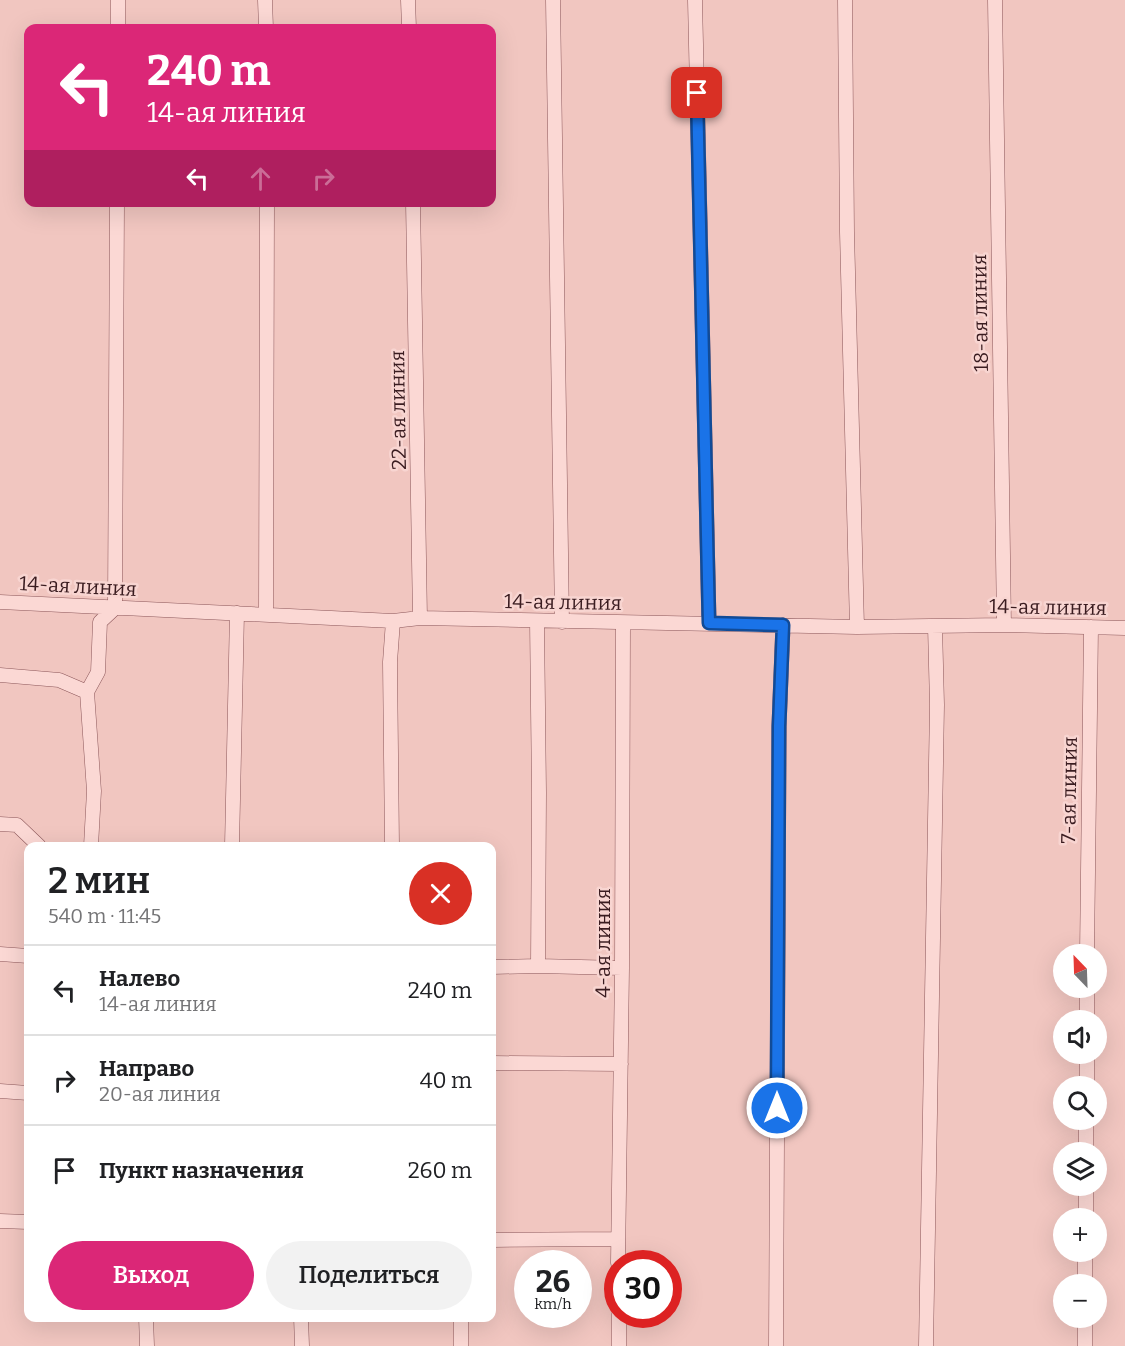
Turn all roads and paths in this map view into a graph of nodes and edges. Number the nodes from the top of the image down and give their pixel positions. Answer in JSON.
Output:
{"nodes":[{"id":1,"x":118,"y":0,"type":"edge"},
{"id":2,"x":265,"y":0,"type":"edge"},
{"id":3,"x":408,"y":0,"type":"edge"},
{"id":4,"x":553,"y":0,"type":"edge"},
{"id":5,"x":695,"y":0,"type":"edge"},
{"id":6,"x":845,"y":0,"type":"edge"},
{"id":7,"x":995,"y":0,"type":"edge"},
{"id":8,"x":118,"y":24,"type":"edge"},
{"id":9,"x":266,"y":24,"type":"edge"},
{"id":10,"x":409,"y":24,"type":"edge"},
{"id":11,"x":117,"y":207,"type":"edge"},
{"id":12,"x":267,"y":207,"type":"edge"},
{"id":13,"x":413,"y":207,"type":"edge"},
{"id":14,"x":0,"y":602,"type":"edge"},
{"id":15,"x":115,"y":608,"type":"junction"},
{"id":16,"x":237,"y":613,"type":"junction"},
{"id":17,"x":266,"y":614,"type":"junction"},
{"id":18,"x":420,"y":618,"type":"junction"},
{"id":19,"x":393,"y":621,"type":"junction"},
{"id":20,"x":537,"y":621,"type":"junction"},
{"id":21,"x":562,"y":622,"type":"junction"},
{"id":22,"x":623,"y":623,"type":"junction"},
{"id":23,"x":709,"y":623,"type":"junction"},
{"id":24,"x":783,"y":625,"type":"junction"},
{"id":25,"x":1004,"y":625,"type":"junction"},
{"id":26,"x":935,"y":626,"type":"junction"},
{"id":27,"x":857,"y":627,"type":"junction"},
{"id":28,"x":1091,"y":627,"type":"junction"},
{"id":29,"x":1125,"y":628,"type":"edge"},
{"id":30,"x":0,"y":675,"type":"edge"},
{"id":31,"x":87,"y":692,"type":"junction"},
{"id":32,"x":0,"y":824,"type":"edge"},
{"id":33,"x":35,"y":842,"type":"edge"},
{"id":34,"x":91,"y":842,"type":"edge"},
{"id":35,"x":232,"y":842,"type":"edge"},
{"id":36,"x":392,"y":842,"type":"edge"},
{"id":37,"x":1088,"y":944,"type":"edge"},
{"id":38,"x":0,"y":954,"type":"edge"},
{"id":39,"x":24,"y":956,"type":"edge"},
{"id":40,"x":538,"y":966,"type":"junction"},
{"id":41,"x":496,"y":967,"type":"edge"},
{"id":42,"x":622,"y":968,"type":"junction"},
{"id":43,"x":496,"y":1063,"type":"edge"},
{"id":44,"x":621,"y":1065,"type":"junction"},
{"id":45,"x":0,"y":1091,"type":"edge"},
{"id":46,"x":24,"y":1093,"type":"edge"},
{"id":47,"x":0,"y":1221,"type":"edge"},
{"id":48,"x":24,"y":1222,"type":"edge"},
{"id":49,"x":618,"y":1239,"type":"junction"},
{"id":50,"x":496,"y":1240,"type":"edge"},
{"id":51,"x":618,"y":1250,"type":"edge"},
{"id":52,"x":146,"y":1322,"type":"edge"},
{"id":53,"x":301,"y":1322,"type":"edge"},
{"id":54,"x":461,"y":1322,"type":"edge"},
{"id":55,"x":619,"y":1328,"type":"edge"},
{"id":56,"x":1085,"y":1328,"type":"edge"},
{"id":57,"x":147,"y":1346,"type":"edge"},
{"id":58,"x":302,"y":1346,"type":"edge"},
{"id":59,"x":461,"y":1346,"type":"edge"},
{"id":60,"x":619,"y":1346,"type":"edge"},
{"id":61,"x":776,"y":1346,"type":"edge"},
{"id":62,"x":926,"y":1346,"type":"edge"},
{"id":63,"x":1085,"y":1346,"type":"edge"}],
"edges":[{"from":1,"to":8,"type":"street"},
{"from":2,"to":9,"type":"street"},
{"from":3,"to":10,"type":"street"},
{"from":4,"to":21,"type":"street"},
{"from":5,"to":23,"type":"street"},
{"from":6,"to":27,"type":"street"},
{"from":7,"to":25,"type":"street","name":"18-ая линия"},
{"from":11,"to":15,"type":"street"},
{"from":12,"to":17,"type":"street"},
{"from":13,"to":18,"type":"street","name":"22-ая линия"},
{"from":14,"to":15,"type":"street","name":"14-ая линия"},
{"from":15,"to":16,"type":"street","name":"14-ая линия"},
{"from":15,"to":31,"type":"street"},
{"from":16,"to":17,"type":"street","name":"14-ая линия"},
{"from":16,"to":35,"type":"street"},
{"from":17,"to":19,"type":"street","name":"14-ая линия"},
{"from":18,"to":19,"type":"street","name":"14-ая линия"},
{"from":18,"to":20,"type":"street","name":"14-ая линия"},
{"from":19,"to":36,"type":"street"},
{"from":20,"to":21,"type":"street","name":"14-ая линия"},
{"from":20,"to":40,"type":"street"},
{"from":21,"to":22,"type":"street","name":"14-ая линия"},
{"from":22,"to":23,"type":"street","name":"14-ая линия"},
{"from":22,"to":42,"type":"street","name":"4-ая линия"},
{"from":23,"to":24,"type":"street","name":"14-ая линия"},
{"from":24,"to":27,"type":"street","name":"14-ая линия"},
{"from":24,"to":61,"type":"street"},
{"from":25,"to":26,"type":"street","name":"14-ая линия"},
{"from":25,"to":28,"type":"street","name":"14-ая линия"},
{"from":26,"to":27,"type":"street","name":"14-ая линия"},
{"from":26,"to":62,"type":"street"},
{"from":28,"to":29,"type":"street","name":"14-ая линия"},
{"from":28,"to":37,"type":"street","name":"7-ая линия"},
{"from":30,"to":31,"type":"street"},
{"from":31,"to":34,"type":"street"},
{"from":32,"to":33,"type":"street"},
{"from":38,"to":39,"type":"street"},
{"from":40,"to":41,"type":"street"},
{"from":40,"to":42,"type":"street"},
{"from":42,"to":44,"type":"street","name":"4-ая линия"},
{"from":43,"to":44,"type":"street"},
{"from":44,"to":49,"type":"street","name":"4-ая линия"},
{"from":45,"to":46,"type":"street"},
{"from":47,"to":48,"type":"street"},
{"from":49,"to":50,"type":"street"},
{"from":49,"to":51,"type":"street","name":"4-ая линия"},
{"from":52,"to":57,"type":"street"},
{"from":53,"to":58,"type":"street"},
{"from":54,"to":59,"type":"street"},
{"from":55,"to":60,"type":"street"},
{"from":56,"to":63,"type":"street"}]}
